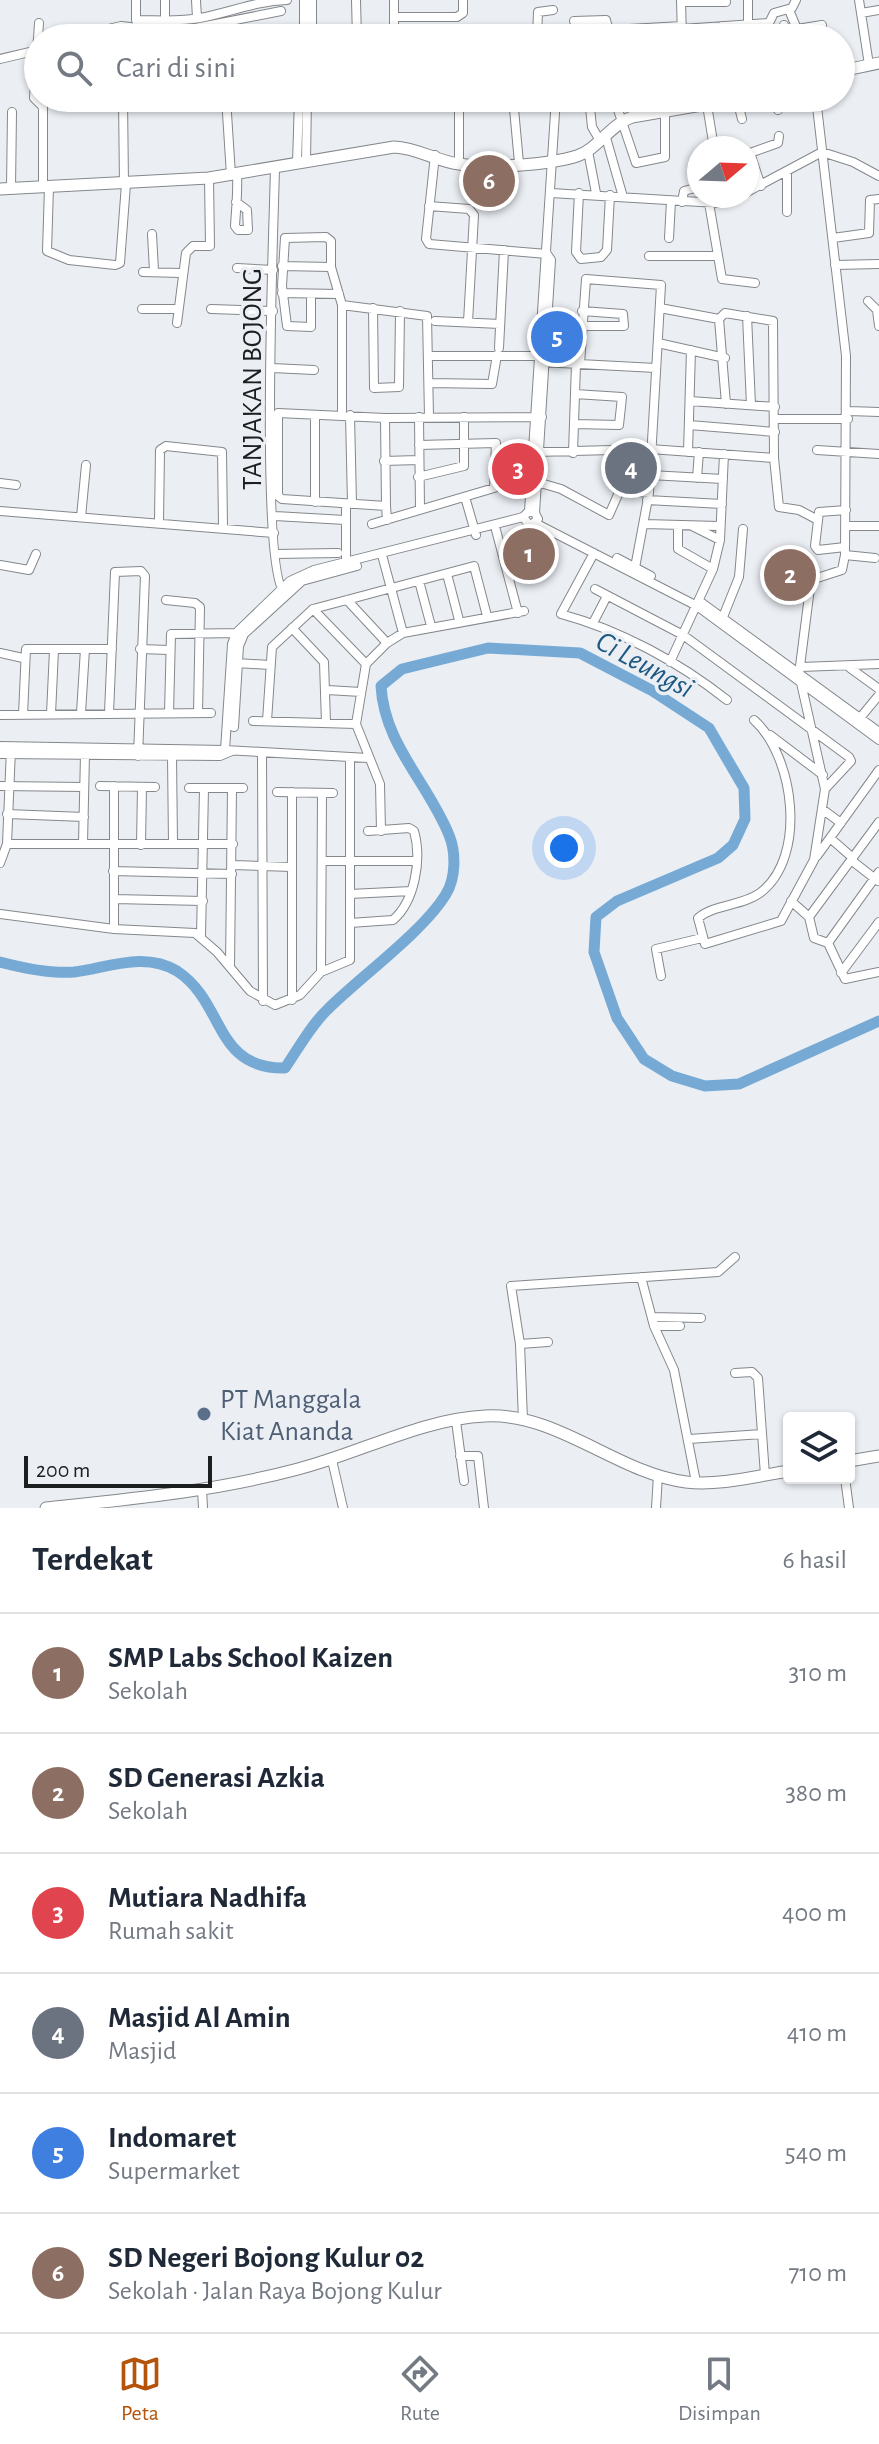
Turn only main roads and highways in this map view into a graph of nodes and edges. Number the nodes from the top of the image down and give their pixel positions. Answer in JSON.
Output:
{"nodes":[{"id":1,"x":658,"y":112,"type":"edge"},
{"id":2,"x":6,"y":189,"type":"edge"},
{"id":3,"x":879,"y":1456,"type":"edge"},
{"id":4,"x":855,"y":1460,"type":"edge"},
{"id":5,"x":783,"y":1472,"type":"edge"},
{"id":6,"x":49,"y":1508,"type":"edge"}],
"edges":[{"from":1,"to":2,"type":"main road"},
{"from":3,"to":4,"type":"main road"},
{"from":5,"to":6,"type":"main road"}]}
